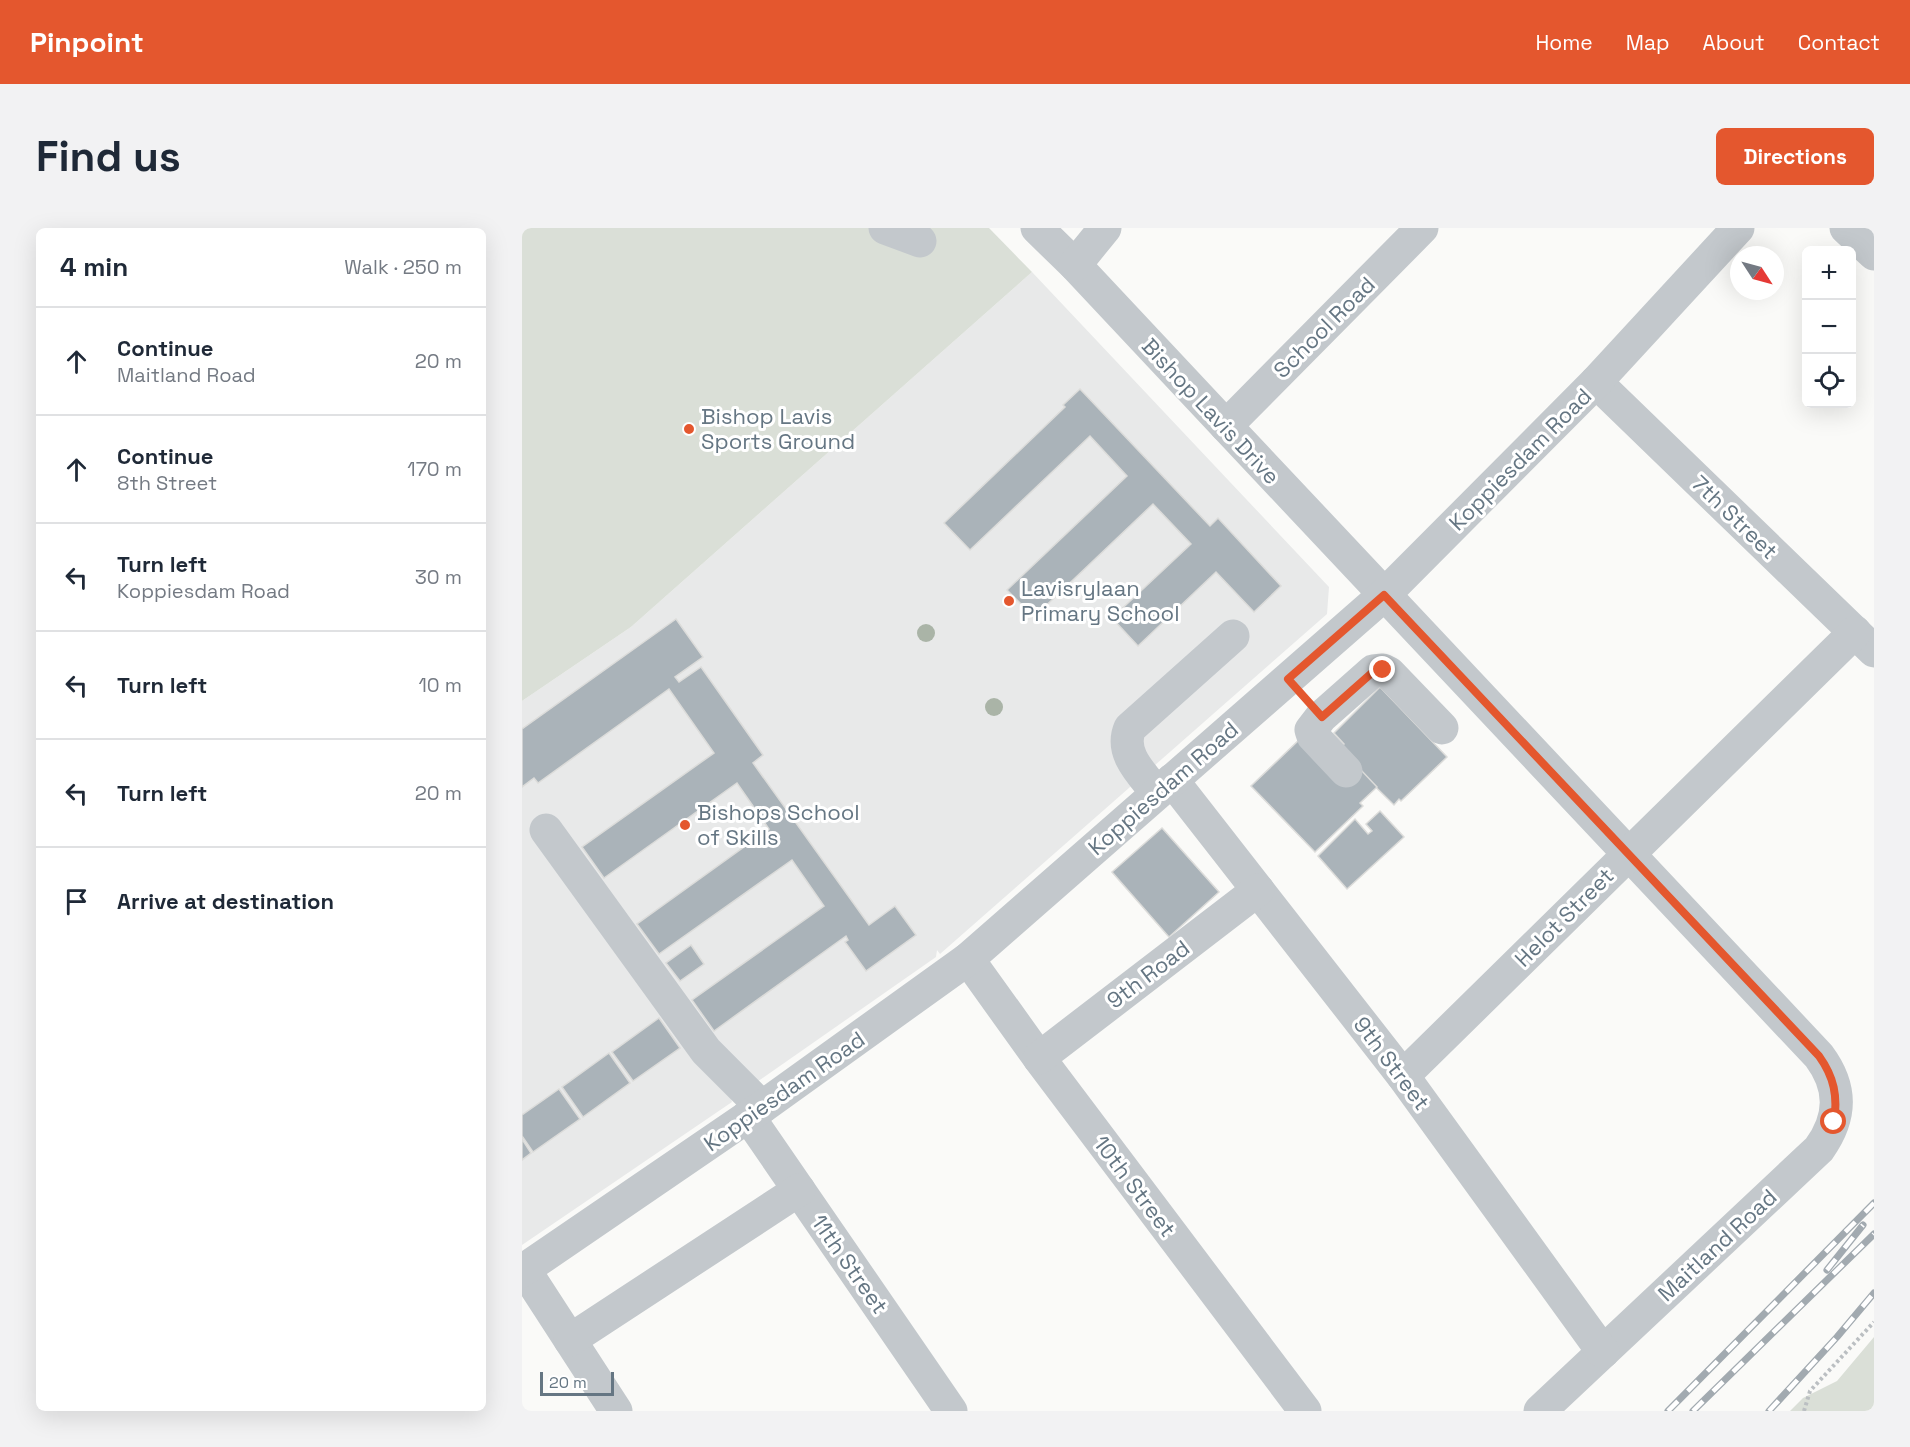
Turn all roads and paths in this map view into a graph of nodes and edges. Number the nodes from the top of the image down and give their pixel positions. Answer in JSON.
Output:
{"nodes":[{"id":1,"x":885,"y":228,"type":"edge"},
{"id":2,"x":1037,"y":228,"type":"edge"},
{"id":3,"x":1105,"y":228,"type":"edge"},
{"id":4,"x":1422,"y":228,"type":"edge"},
{"id":5,"x":1738,"y":228,"type":"edge"},
{"id":6,"x":1846,"y":228,"type":"edge"},
{"id":7,"x":920,"y":241,"type":"dead end"},
{"id":8,"x":1874,"y":254,"type":"edge"},
{"id":9,"x":1075,"y":265,"type":"junction"},
{"id":10,"x":1596,"y":382,"type":"junction"},
{"id":11,"x":1227,"y":426,"type":"junction"},
{"id":12,"x":1384,"y":595,"type":"junction"},
{"id":13,"x":1233,"y":636,"type":"dead end"},
{"id":14,"x":1864,"y":642,"type":"edge"},
{"id":15,"x":1288,"y":679,"type":"junction"},
{"id":16,"x":1322,"y":717,"type":"junction"},
{"id":17,"x":1442,"y":728,"type":"dead end"},
{"id":18,"x":1346,"y":771,"type":"dead end"},
{"id":19,"x":1165,"y":787,"type":"junction"},
{"id":20,"x":546,"y":830,"type":"dead end"},
{"id":21,"x":1628,"y":854,"type":"junction"},
{"id":22,"x":1258,"y":890,"type":"junction"},
{"id":23,"x":968,"y":959,"type":"junction"},
{"id":24,"x":1039,"y":1058,"type":"junction"},
{"id":25,"x":1403,"y":1076,"type":"junction"},
{"id":26,"x":755,"y":1112,"type":"junction"},
{"id":27,"x":799,"y":1190,"type":"junction"},
{"id":28,"x":523,"y":1270,"type":"edge"},
{"id":29,"x":1874,"y":1322,"type":"edge"},
{"id":30,"x":570,"y":1340,"type":"junction"},
{"id":31,"x":1603,"y":1352,"type":"junction"},
{"id":32,"x":616,"y":1411,"type":"edge"},
{"id":33,"x":951,"y":1411,"type":"edge"},
{"id":34,"x":1305,"y":1411,"type":"edge"},
{"id":35,"x":1540,"y":1411,"type":"edge"},
{"id":36,"x":1804,"y":1411,"type":"edge"}],
"edges":[{"from":1,"to":7,"type":"street"},
{"from":2,"to":9,"type":"street","name":"Bishop Lavis Drive"},
{"from":3,"to":9,"type":"street"},
{"from":4,"to":11,"type":"street","name":"School Road"},
{"from":5,"to":10,"type":"street","name":"Koppiesdam Road"},
{"from":6,"to":8,"type":"street"},
{"from":9,"to":11,"type":"street","name":"Bishop Lavis Drive"},
{"from":10,"to":12,"type":"street","name":"Koppiesdam Road"},
{"from":10,"to":14,"type":"street","name":"7th Street"},
{"from":11,"to":12,"type":"street","name":"Bishop Lavis Drive"},
{"from":12,"to":15,"type":"street","name":"Koppiesdam Road"},
{"from":12,"to":21,"type":"street","name":"Bishop Lavis Drive"},
{"from":13,"to":19,"type":"street","name":"9th Street"},
{"from":14,"to":21,"type":"street","name":"Helot Street"},
{"from":15,"to":16,"type":"street"},
{"from":15,"to":19,"type":"street","name":"Koppiesdam Road"},
{"from":16,"to":17,"type":"street"},
{"from":16,"to":18,"type":"street"},
{"from":19,"to":22,"type":"street","name":"9th Street"},
{"from":19,"to":23,"type":"street","name":"Koppiesdam Road"},
{"from":20,"to":26,"type":"street","name":"11th Street"},
{"from":21,"to":25,"type":"street","name":"Helot Street"},
{"from":21,"to":31,"type":"street","name":"Maitland Road"},
{"from":22,"to":24,"type":"street","name":"9th Road"},
{"from":22,"to":25,"type":"street","name":"9th Street"},
{"from":23,"to":24,"type":"street","name":"10th Street"},
{"from":23,"to":26,"type":"street","name":"Koppiesdam Road"},
{"from":24,"to":34,"type":"street","name":"10th Street"},
{"from":25,"to":31,"type":"street","name":"9th Street"},
{"from":26,"to":27,"type":"street","name":"11th Street"},
{"from":26,"to":28,"type":"street","name":"Koppiesdam Road"},
{"from":27,"to":30,"type":"street"},
{"from":27,"to":33,"type":"street","name":"11th Street"},
{"from":28,"to":30,"type":"street"},
{"from":29,"to":36,"type":"path"},
{"from":30,"to":32,"type":"street"},
{"from":31,"to":35,"type":"street","name":"Maitland Road"}]}
